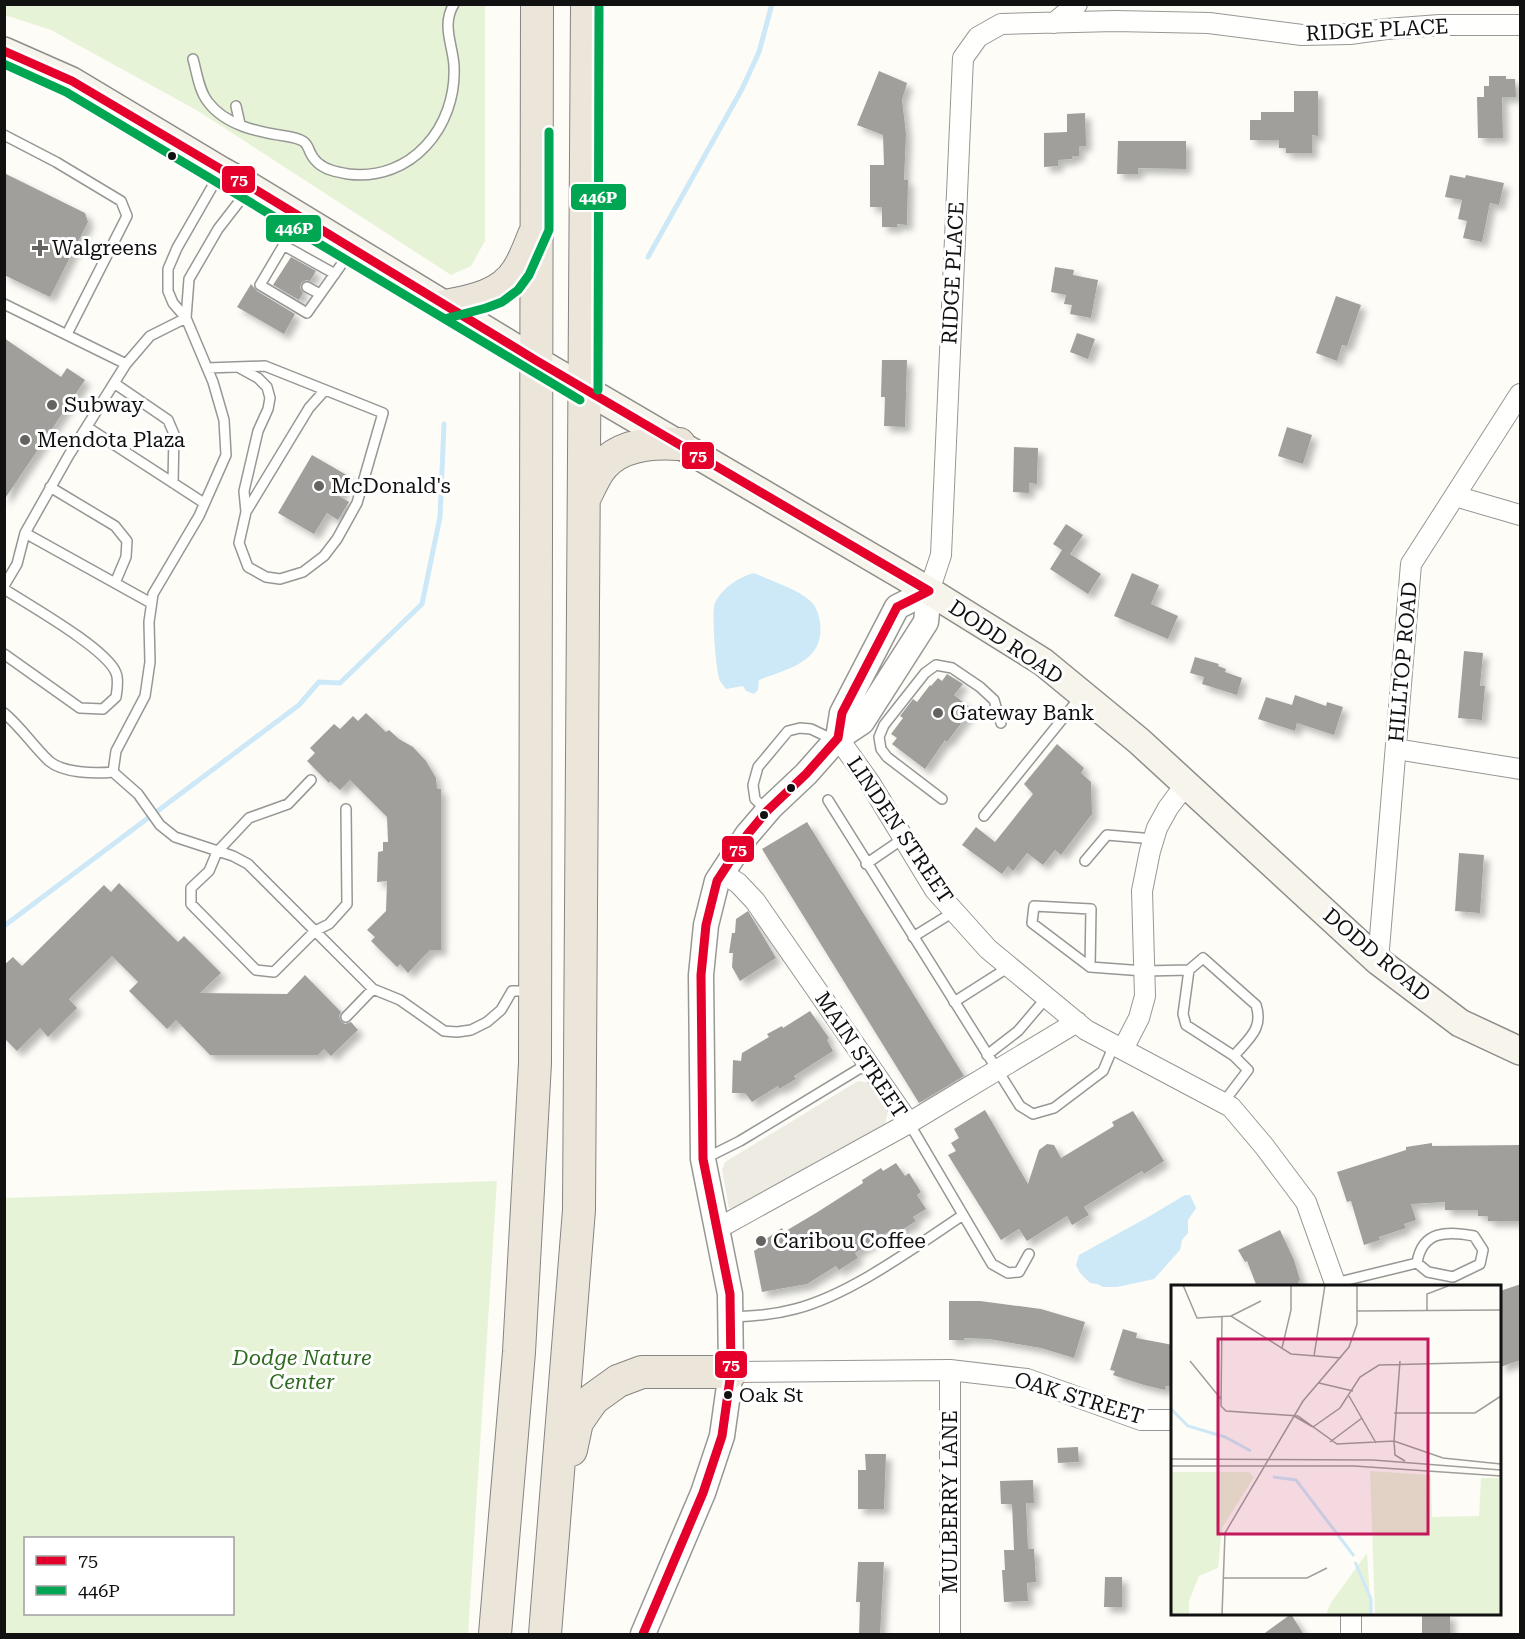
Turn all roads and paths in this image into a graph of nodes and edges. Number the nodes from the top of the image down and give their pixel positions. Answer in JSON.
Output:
{"nodes":[{"id":1,"x":454,"y":4,"type":"edge"},
{"id":2,"x":537,"y":4,"type":"edge"},
{"id":3,"x":587,"y":4,"type":"edge"},
{"id":4,"x":1077,"y":4,"type":"edge"},
{"id":5,"x":1054,"y":23,"type":"junction"},
{"id":6,"x":1521,"y":25,"type":"edge"},
{"id":7,"x":4,"y":51,"type":"edge"},
{"id":8,"x":194,"y":59,"type":"dead end"},
{"id":9,"x":236,"y":106,"type":"dead end"},
{"id":10,"x":240,"y":124,"type":"junction"},
{"id":11,"x":4,"y":135,"type":"edge"},
{"id":12,"x":222,"y":171,"type":"junction"},
{"id":13,"x":251,"y":187,"type":"junction"},
{"id":14,"x":300,"y":217,"type":"junction"},
{"id":15,"x":537,"y":229,"type":"junction"},
{"id":16,"x":283,"y":245,"type":"junction"},
{"id":17,"x":353,"y":249,"type":"junction"},
{"id":18,"x":271,"y":266,"type":"junction"},
{"id":19,"x":281,"y":272,"type":"dead end"},
{"id":20,"x":335,"y":274,"type":"junction"},
{"id":21,"x":307,"y":287,"type":"dead end"},
{"id":22,"x":320,"y":294,"type":"junction"},
{"id":23,"x":4,"y":304,"type":"edge"},
{"id":24,"x":445,"y":306,"type":"junction"},
{"id":25,"x":186,"y":318,"type":"junction"},
{"id":26,"x":66,"y":334,"type":"junction"},
{"id":27,"x":537,"y":361,"type":"junction"},
{"id":28,"x":126,"y":364,"type":"junction"},
{"id":29,"x":238,"y":367,"type":"junction"},
{"id":30,"x":207,"y":368,"type":"junction"},
{"id":31,"x":114,"y":383,"type":"junction"},
{"id":32,"x":325,"y":390,"type":"junction"},
{"id":33,"x":586,"y":390,"type":"junction"},
{"id":34,"x":1521,"y":394,"type":"edge"},
{"id":35,"x":87,"y":426,"type":"junction"},
{"id":36,"x":679,"y":444,"type":"junction"},
{"id":37,"x":173,"y":483,"type":"junction"},
{"id":38,"x":51,"y":487,"type":"junction"},
{"id":39,"x":1455,"y":496,"type":"junction"},
{"id":40,"x":585,"y":497,"type":"junction"},
{"id":41,"x":204,"y":503,"type":"junction"},
{"id":42,"x":246,"y":512,"type":"junction"},
{"id":43,"x":1521,"y":515,"type":"edge"},
{"id":44,"x":25,"y":533,"type":"junction"},
{"id":45,"x":115,"y":583,"type":"junction"},
{"id":46,"x":4,"y":588,"type":"edge"},
{"id":47,"x":929,"y":591,"type":"junction"},
{"id":48,"x":151,"y":603,"type":"junction"},
{"id":49,"x":4,"y":654,"type":"edge"},
{"id":50,"x":1082,"y":694,"type":"junction"},
{"id":51,"x":4,"y":713,"type":"edge"},
{"id":52,"x":1001,"y":723,"type":"dead end"},
{"id":53,"x":837,"y":739,"type":"junction"},
{"id":54,"x":1396,"y":749,"type":"junction"},
{"id":55,"x":1521,"y":769,"type":"edge"},
{"id":56,"x":116,"y":775,"type":"junction"},
{"id":57,"x":312,"y":780,"type":"dead end"},
{"id":58,"x":1186,"y":784,"type":"junction"},
{"id":59,"x":828,"y":800,"type":"dead end"},
{"id":60,"x":942,"y":800,"type":"dead end"},
{"id":61,"x":346,"y":809,"type":"dead end"},
{"id":62,"x":767,"y":812,"type":"junction"},
{"id":63,"x":984,"y":816,"type":"dead end"},
{"id":64,"x":904,"y":838,"type":"junction"},
{"id":65,"x":1154,"y":839,"type":"junction"},
{"id":66,"x":217,"y":852,"type":"junction"},
{"id":67,"x":1085,"y":861,"type":"dead end"},
{"id":68,"x":866,"y":864,"type":"junction"},
{"id":69,"x":722,"y":873,"type":"junction"},
{"id":70,"x":955,"y":912,"type":"junction"},
{"id":71,"x":315,"y":931,"type":"junction"},
{"id":72,"x":913,"y":937,"type":"junction"},
{"id":73,"x":1378,"y":961,"type":"junction"},
{"id":74,"x":1009,"y":967,"type":"junction"},
{"id":75,"x":1090,"y":967,"type":"junction"},
{"id":76,"x":1189,"y":970,"type":"junction"},
{"id":77,"x":1144,"y":971,"type":"junction"},
{"id":78,"x":373,"y":989,"type":"junction"},
{"id":79,"x":535,"y":990,"type":"junction"},
{"id":80,"x":1047,"y":997,"type":"junction"},
{"id":81,"x":954,"y":1002,"type":"junction"},
{"id":82,"x":346,"y":1017,"type":"dead end"},
{"id":83,"x":1077,"y":1022,"type":"junction"},
{"id":84,"x":1118,"y":1047,"type":"junction"},
{"id":85,"x":1521,"y":1052,"type":"edge"},
{"id":86,"x":1234,"y":1056,"type":"junction"},
{"id":87,"x":992,"y":1063,"type":"junction"},
{"id":88,"x":867,"y":1064,"type":"junction"},
{"id":89,"x":1223,"y":1103,"type":"junction"},
{"id":90,"x":909,"y":1123,"type":"junction"},
{"id":91,"x":703,"y":1159,"type":"junction"},
{"id":92,"x":963,"y":1215,"type":"junction"},
{"id":93,"x":717,"y":1229,"type":"junction"},
{"id":94,"x":1029,"y":1254,"type":"dead end"},
{"id":95,"x":1417,"y":1263,"type":"junction"},
{"id":96,"x":1336,"y":1285,"type":"edge"},
{"id":97,"x":730,"y":1317,"type":"junction"},
{"id":98,"x":950,"y":1370,"type":"junction"},
{"id":99,"x":731,"y":1372,"type":"junction"},
{"id":100,"x":1171,"y":1420,"type":"edge"},
{"id":101,"x":556,"y":1512,"type":"junction"},
{"id":102,"x":1351,"y":1615,"type":"edge"},
{"id":103,"x":495,"y":1635,"type":"edge"},
{"id":104,"x":545,"y":1635,"type":"edge"},
{"id":105,"x":643,"y":1635,"type":"edge"},
{"id":106,"x":950,"y":1635,"type":"edge"},
{"id":107,"x":1351,"y":1635,"type":"edge"}],
"edges":[{"from":1,"to":10,"type":"lane"},
{"from":2,"to":15,"type":"highway"},
{"from":3,"to":33,"type":"highway"},
{"from":4,"to":5,"type":"street"},
{"from":5,"to":6,"type":"street","name":"RIDGE PLACE"},
{"from":5,"to":47,"type":"street","name":"RIDGE PLACE"},
{"from":7,"to":12,"type":"main road","name":"DODD ROAD"},
{"from":8,"to":10,"type":"lane"},
{"from":9,"to":10,"type":"lane"},
{"from":11,"to":26,"type":"lane"},
{"from":12,"to":13,"type":"main road","name":"DODD ROAD"},
{"from":12,"to":25,"type":"lane"},
{"from":13,"to":14,"type":"main road","name":"DODD ROAD"},
{"from":13,"to":25,"type":"lane"},
{"from":14,"to":16,"type":"lane"},
{"from":14,"to":17,"type":"main road","name":"DODD ROAD"},
{"from":15,"to":24,"type":"highway"},
{"from":15,"to":27,"type":"highway"},
{"from":16,"to":18,"type":"lane"},
{"from":16,"to":20,"type":"lane"},
{"from":17,"to":20,"type":"lane"},
{"from":17,"to":24,"type":"main road","name":"DODD ROAD"},
{"from":18,"to":19,"type":"lane"},
{"from":18,"to":22,"type":"lane"},
{"from":20,"to":22,"type":"lane"},
{"from":21,"to":22,"type":"lane"},
{"from":23,"to":26,"type":"lane"},
{"from":24,"to":27,"type":"main road","name":"DODD ROAD"},
{"from":25,"to":28,"type":"lane"},
{"from":25,"to":30,"type":"lane"},
{"from":26,"to":28,"type":"lane"},
{"from":27,"to":33,"type":"main road","name":"DODD ROAD"},
{"from":27,"to":79,"type":"highway"},
{"from":28,"to":31,"type":"lane"},
{"from":29,"to":30,"type":"lane"},
{"from":29,"to":32,"type":"lane"},
{"from":29,"to":42,"type":"lane"},
{"from":30,"to":41,"type":"lane"},
{"from":31,"to":35,"type":"lane"},
{"from":31,"to":37,"type":"lane"},
{"from":32,"to":42,"type":"lane"},
{"from":32,"to":42,"type":"lane"},
{"from":33,"to":36,"type":"main road","name":"DODD ROAD"},
{"from":33,"to":40,"type":"highway"},
{"from":34,"to":39,"type":"street","name":"HILLTOP ROAD"},
{"from":35,"to":37,"type":"lane"},
{"from":35,"to":38,"type":"lane"},
{"from":36,"to":40,"type":"highway"},
{"from":36,"to":47,"type":"main road","name":"DODD ROAD"},
{"from":37,"to":41,"type":"lane"},
{"from":38,"to":44,"type":"lane"},
{"from":38,"to":45,"type":"lane"},
{"from":39,"to":43,"type":"street"},
{"from":39,"to":54,"type":"street","name":"HILLTOP ROAD"},
{"from":40,"to":101,"type":"highway"},
{"from":41,"to":48,"type":"lane"},
{"from":44,"to":45,"type":"lane"},
{"from":44,"to":46,"type":"lane"},
{"from":45,"to":48,"type":"lane"},
{"from":46,"to":49,"type":"lane"},
{"from":47,"to":50,"type":"main road","name":"DODD ROAD"},
{"from":47,"to":53,"type":"street"},
{"from":47,"to":53,"type":"street"},
{"from":48,"to":56,"type":"lane"},
{"from":50,"to":58,"type":"main road","name":"DODD ROAD"},
{"from":50,"to":63,"type":"lane"},
{"from":51,"to":56,"type":"lane"},
{"from":52,"to":60,"type":"lane"},
{"from":53,"to":62,"type":"street"},
{"from":53,"to":62,"type":"lane"},
{"from":53,"to":64,"type":"street","name":"LINDEN STREET"},
{"from":54,"to":55,"type":"street"},
{"from":54,"to":73,"type":"street","name":"HILLTOP ROAD"},
{"from":56,"to":66,"type":"lane"},
{"from":57,"to":66,"type":"lane"},
{"from":58,"to":65,"type":"street"},
{"from":58,"to":73,"type":"main road","name":"DODD ROAD"},
{"from":59,"to":68,"type":"lane"},
{"from":61,"to":71,"type":"lane"},
{"from":62,"to":69,"type":"street"},
{"from":64,"to":68,"type":"lane"},
{"from":64,"to":70,"type":"street","name":"LINDEN STREET"},
{"from":65,"to":67,"type":"lane"},
{"from":65,"to":77,"type":"street"},
{"from":66,"to":71,"type":"lane"},
{"from":66,"to":71,"type":"lane"},
{"from":68,"to":72,"type":"lane"},
{"from":69,"to":88,"type":"street","name":"MAIN STREET"},
{"from":69,"to":91,"type":"street"},
{"from":70,"to":72,"type":"lane"},
{"from":70,"to":74,"type":"street","name":"LINDEN STREET"},
{"from":71,"to":78,"type":"lane"},
{"from":72,"to":81,"type":"lane"},
{"from":73,"to":85,"type":"main road","name":"DODD ROAD"},
{"from":74,"to":80,"type":"street","name":"LINDEN STREET"},
{"from":74,"to":81,"type":"lane"},
{"from":75,"to":75,"type":"lane"},
{"from":75,"to":77,"type":"lane"},
{"from":76,"to":77,"type":"lane"},
{"from":76,"to":86,"type":"lane"},
{"from":76,"to":86,"type":"lane"},
{"from":77,"to":84,"type":"street"},
{"from":78,"to":79,"type":"lane"},
{"from":78,"to":82,"type":"lane"},
{"from":79,"to":103,"type":"highway"},
{"from":80,"to":83,"type":"street","name":"LINDEN STREET"},
{"from":80,"to":87,"type":"lane"},
{"from":81,"to":87,"type":"lane"},
{"from":83,"to":84,"type":"street","name":"LINDEN STREET"},
{"from":83,"to":87,"type":"street"},
{"from":84,"to":87,"type":"lane"},
{"from":84,"to":89,"type":"street","name":"LINDEN STREET"},
{"from":86,"to":89,"type":"lane"},
{"from":87,"to":90,"type":"street"},
{"from":88,"to":90,"type":"street","name":"MAIN STREET"},
{"from":88,"to":91,"type":"lane"},
{"from":89,"to":96,"type":"street","name":"LINDEN STREET"},
{"from":90,"to":92,"type":"lane"},
{"from":90,"to":93,"type":"street","name":"MAIN STREET"},
{"from":91,"to":93,"type":"street"},
{"from":92,"to":94,"type":"lane"},
{"from":92,"to":97,"type":"lane"},
{"from":93,"to":97,"type":"street"},
{"from":95,"to":95,"type":"lane"},
{"from":95,"to":96,"type":"lane"},
{"from":97,"to":99,"type":"street"},
{"from":98,"to":99,"type":"street","name":"OAK STREET"},
{"from":98,"to":100,"type":"street","name":"OAK STREET"},
{"from":98,"to":106,"type":"street","name":"MULBERRY LANE"},
{"from":99,"to":101,"type":"highway"},
{"from":99,"to":105,"type":"street"},
{"from":101,"to":104,"type":"highway"},
{"from":102,"to":107,"type":"street"}]}
